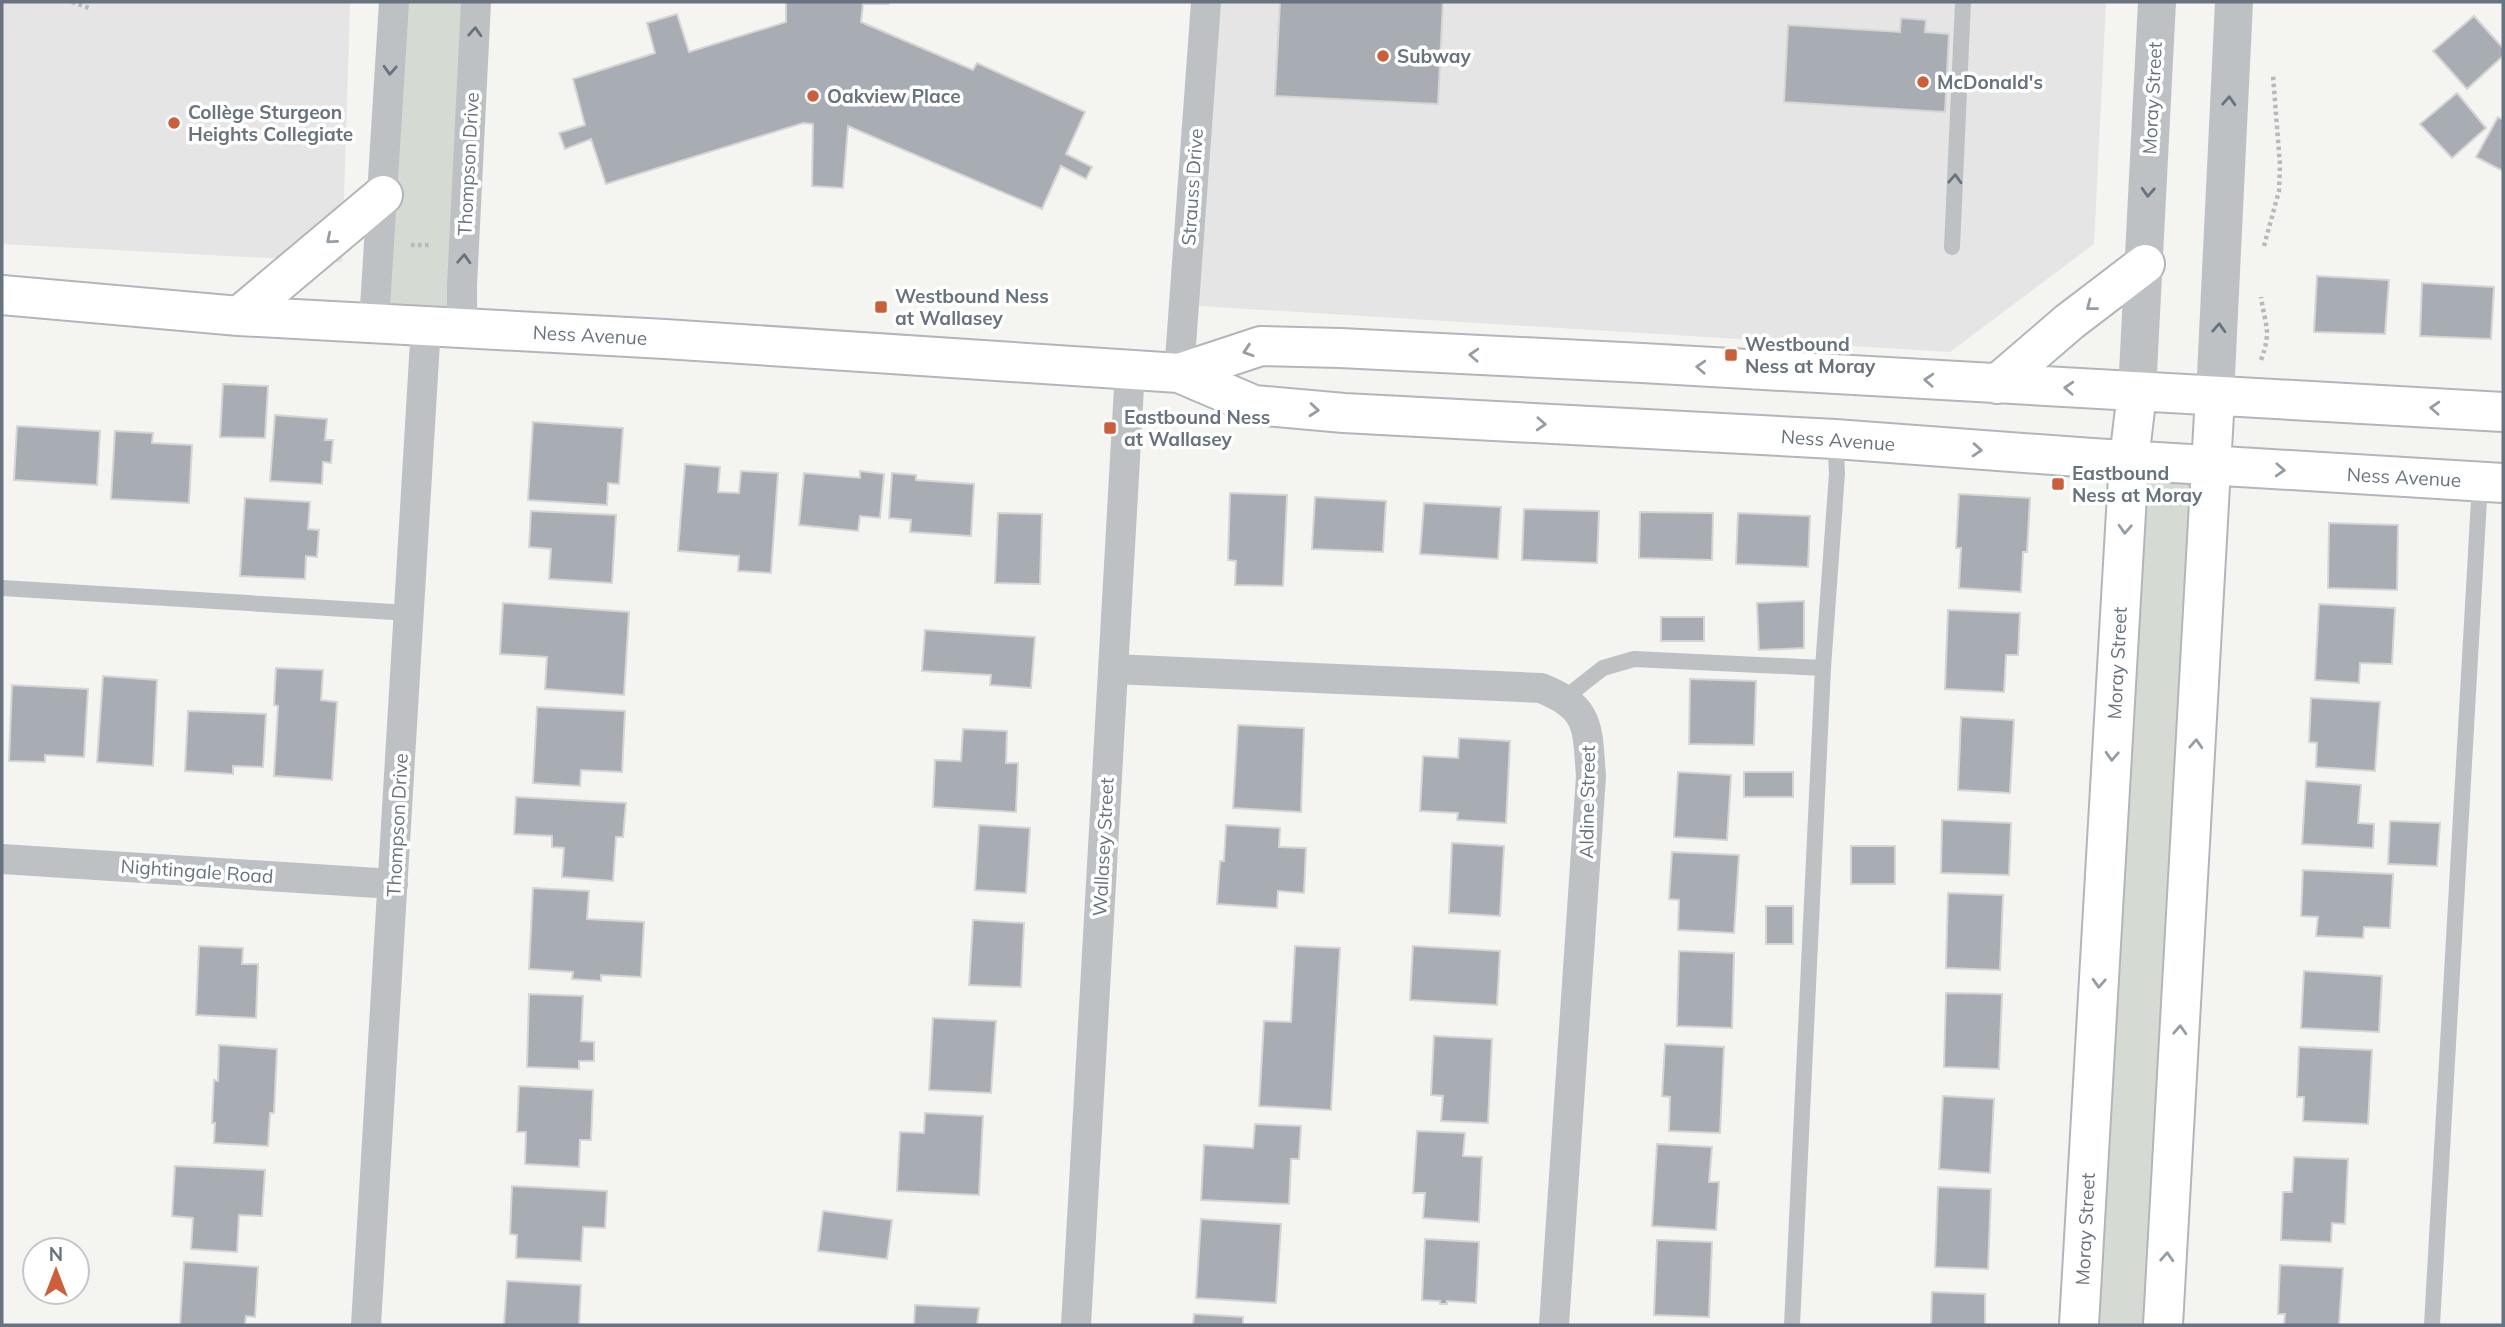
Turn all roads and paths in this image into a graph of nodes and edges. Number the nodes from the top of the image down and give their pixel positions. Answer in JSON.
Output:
{"nodes":[{"id":1,"x":72,"y":2,"type":"edge"},
{"id":2,"x":394,"y":2,"type":"edge"},
{"id":3,"x":476,"y":2,"type":"edge"},
{"id":4,"x":1206,"y":2,"type":"edge"},
{"id":5,"x":1963,"y":2,"type":"edge"},
{"id":6,"x":2158,"y":2,"type":"edge"},
{"id":7,"x":2234,"y":2,"type":"edge"},
{"id":8,"x":89,"y":8,"type":"dead end"},
{"id":9,"x":2272,"y":66,"type":"dead end"},
{"id":10,"x":383,"y":195,"type":"junction"},
{"id":11,"x":404,"y":246,"type":"dead end"},
{"id":12,"x":431,"y":246,"type":"dead end"},
{"id":13,"x":1952,"y":247,"type":"dead end"},
{"id":14,"x":2263,"y":255,"type":"dead end"},
{"id":15,"x":2145,"y":264,"type":"junction"},
{"id":16,"x":2262,"y":287,"type":"dead end"},
{"id":17,"x":2,"y":295,"type":"edge"},
{"id":18,"x":239,"y":316,"type":"junction"},
{"id":19,"x":374,"y":323,"type":"junction"},
{"id":20,"x":444,"y":326,"type":"junction"},
{"id":21,"x":1130,"y":370,"type":"junction"},
{"id":22,"x":1179,"y":373,"type":"junction"},
{"id":23,"x":1997,"y":384,"type":"junction"},
{"id":24,"x":2137,"y":392,"type":"junction"},
{"id":25,"x":2215,"y":396,"type":"junction"},
{"id":26,"x":2258,"y":398,"type":"junction"},
{"id":27,"x":2503,"y":412,"type":"edge"},
{"id":28,"x":1835,"y":439,"type":"junction"},
{"id":29,"x":2129,"y":460,"type":"junction"},
{"id":30,"x":2212,"y":466,"type":"junction"},
{"id":31,"x":2492,"y":482,"type":"edge"},
{"id":32,"x":2,"y":588,"type":"edge"},
{"id":33,"x":409,"y":613,"type":"junction"},
{"id":34,"x":1823,"y":668,"type":"junction"},
{"id":35,"x":1113,"y":669,"type":"junction"},
{"id":36,"x":1566,"y":697,"type":"junction"},
{"id":37,"x":2,"y":859,"type":"edge"},
{"id":38,"x":393,"y":884,"type":"junction"},
{"id":39,"x":366,"y":1325,"type":"edge"},
{"id":40,"x":1076,"y":1325,"type":"edge"},
{"id":41,"x":1553,"y":1325,"type":"edge"},
{"id":42,"x":1792,"y":1325,"type":"edge"},
{"id":43,"x":2079,"y":1325,"type":"edge"},
{"id":44,"x":2163,"y":1325,"type":"edge"},
{"id":45,"x":2432,"y":1325,"type":"edge"}],
"edges":[{"from":1,"to":8,"type":"path"},
{"from":2,"to":10,"type":"street","one_way":true},
{"from":20,"to":3,"type":"street","name":"Thompson Drive","one_way":true},
{"from":4,"to":22,"type":"street","name":"Strauss Drive"},
{"from":13,"to":5,"type":"lane","one_way":true},
{"from":6,"to":15,"type":"street","name":"Moray Street","one_way":true},
{"from":25,"to":7,"type":"street","one_way":true},
{"from":9,"to":14,"type":"path"},
{"from":10,"to":18,"type":"main road","one_way":true},
{"from":10,"to":19,"type":"street"},
{"from":11,"to":12,"type":"path"},
{"from":15,"to":23,"type":"main road","one_way":true},
{"from":15,"to":24,"type":"street","name":"Moray Street"},
{"from":16,"to":26,"type":"path"},
{"from":17,"to":18,"type":"main road","name":"Ness Avenue"},
{"from":18,"to":19,"type":"main road","name":"Ness Avenue"},
{"from":19,"to":20,"type":"main road","name":"Ness Avenue"},
{"from":20,"to":21,"type":"main road","name":"Ness Avenue"},
{"from":20,"to":33,"type":"street","name":"Thompson Drive"},
{"from":21,"to":22,"type":"main road","name":"Ness Avenue"},
{"from":21,"to":35,"type":"street","name":"Wallasey Street"},
{"from":23,"to":22,"type":"main road","name":"Ness Avenue","one_way":true},
{"from":22,"to":28,"type":"main road","name":"Ness Avenue","one_way":true},
{"from":24,"to":23,"type":"main road","name":"Ness Avenue","one_way":true},
{"from":24,"to":25,"type":"main road","name":"Ness Avenue"},
{"from":24,"to":29,"type":"main road","name":"Moray Street"},
{"from":25,"to":26,"type":"main road","name":"Ness Avenue"},
{"from":25,"to":30,"type":"main road"},
{"from":27,"to":26,"type":"main road","name":"Ness Avenue","one_way":true},
{"from":28,"to":29,"type":"main road","name":"Ness Avenue","one_way":true},
{"from":28,"to":34,"type":"lane"},
{"from":29,"to":30,"type":"main road","name":"Ness Avenue"},
{"from":29,"to":43,"type":"main road","name":"Moray Street","one_way":true},
{"from":30,"to":31,"type":"main road","name":"Ness Avenue","one_way":true},
{"from":44,"to":30,"type":"main road","one_way":true},
{"from":31,"to":45,"type":"lane"},
{"from":32,"to":33,"type":"lane"},
{"from":33,"to":38,"type":"street","name":"Thompson Drive"},
{"from":34,"to":36,"type":"lane"},
{"from":34,"to":42,"type":"lane"},
{"from":35,"to":36,"type":"street"},
{"from":35,"to":40,"type":"street","name":"Wallasey Street"},
{"from":36,"to":41,"type":"street","name":"Aldine Street"},
{"from":37,"to":38,"type":"street","name":"Nightingale Road"},
{"from":38,"to":39,"type":"street","name":"Thompson Drive"}]}
